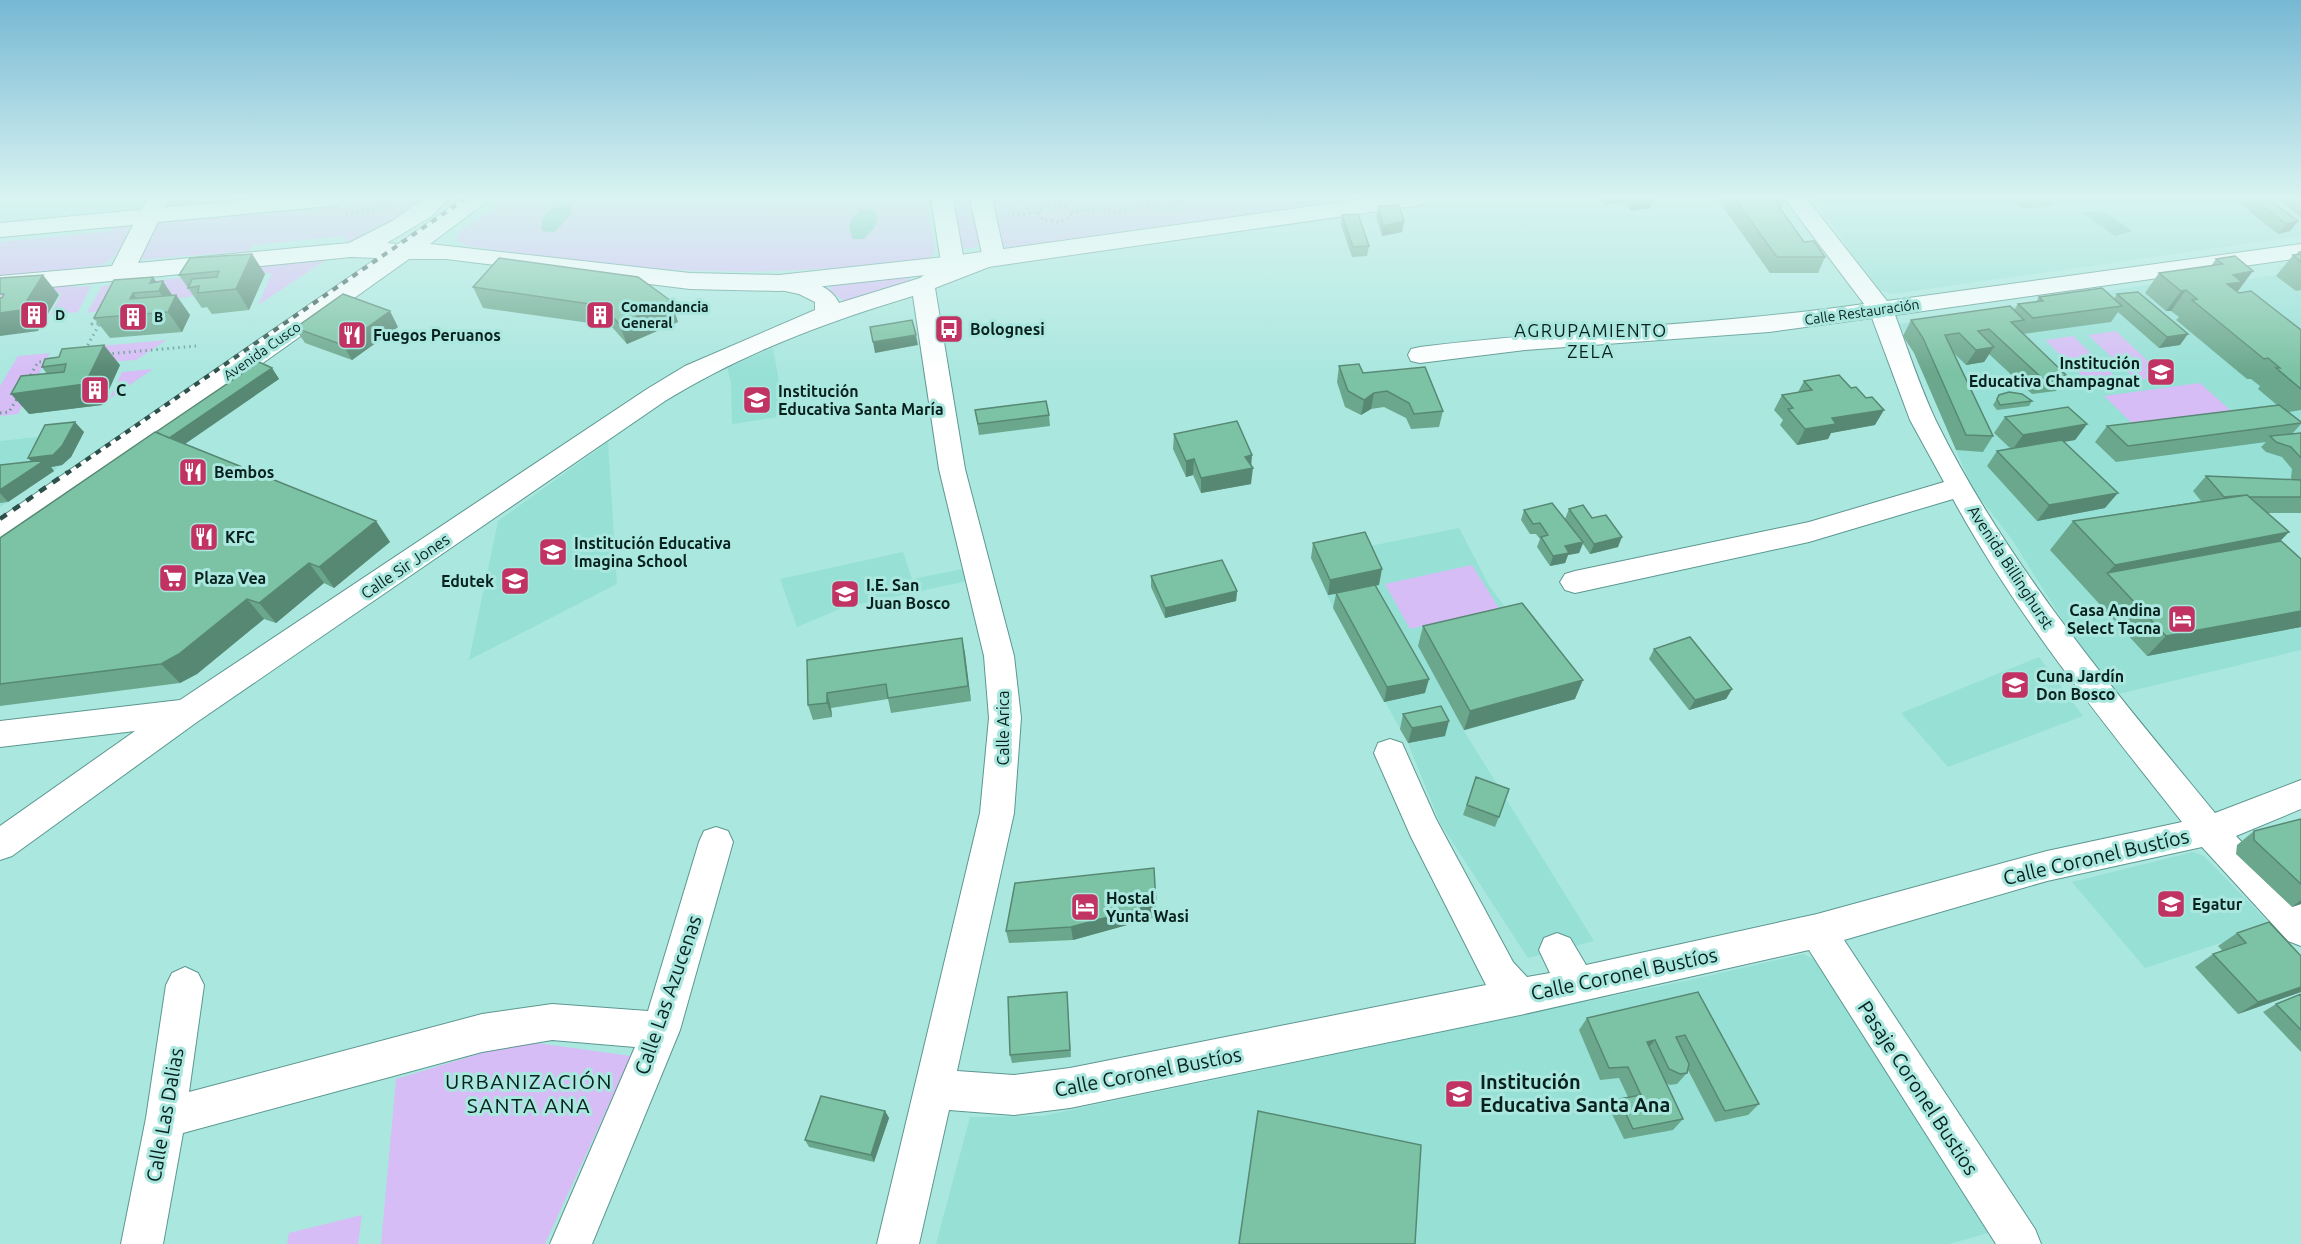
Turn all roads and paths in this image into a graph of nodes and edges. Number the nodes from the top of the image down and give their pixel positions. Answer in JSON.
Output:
{"nodes":[{"id":1,"x":129,"y":257,"type":"edge"},
{"id":2,"x":277,"y":257,"type":"edge"},
{"id":3,"x":385,"y":257,"type":"edge"},
{"id":4,"x":489,"y":257,"type":"edge"},
{"id":5,"x":952,"y":257,"type":"edge"},
{"id":6,"x":994,"y":257,"type":"joint"},
{"id":7,"x":1841,"y":257,"type":"edge"},
{"id":8,"x":2258,"y":257,"type":"edge"},
{"id":9,"x":953,"y":264,"type":"junction"},
{"id":10,"x":121,"y":272,"type":"junction"},
{"id":11,"x":779,"y":283,"type":"junction"},
{"id":12,"x":0,"y":284,"type":"edge"},
{"id":13,"x":923,"y":285,"type":"junction"},
{"id":14,"x":101,"y":308,"type":"edge"},
{"id":15,"x":1881,"y":310,"type":"junction"},
{"id":16,"x":825,"y":315,"type":"junction"},
{"id":17,"x":196,"y":346,"type":"dead end"},
{"id":18,"x":104,"y":355,"type":"edge"},
{"id":19,"x":1420,"y":355,"type":"dead end"},
{"id":20,"x":81,"y":357,"type":"edge"},
{"id":21,"x":60,"y":359,"type":"edge"},
{"id":22,"x":26,"y":382,"type":"edge"},
{"id":23,"x":20,"y":392,"type":"edge"},
{"id":24,"x":0,"y":413,"type":"edge"},
{"id":25,"x":1959,"y":487,"type":"junction"},
{"id":26,"x":0,"y":534,"type":"edge"},
{"id":27,"x":1575,"y":582,"type":"dead end"},
{"id":28,"x":186,"y":713,"type":"junction"},
{"id":29,"x":0,"y":734,"type":"edge"},
{"id":30,"x":1390,"y":753,"type":"dead end"},
{"id":31,"x":2301,"y":794,"type":"edge"},
{"id":32,"x":2209,"y":831,"type":"junction"},
{"id":33,"x":716,"y":843,"type":"dead end"},
{"id":34,"x":0,"y":845,"type":"edge"},
{"id":35,"x":2301,"y":929,"type":"edge"},
{"id":36,"x":1817,"y":931,"type":"junction"},
{"id":37,"x":1557,"y":950,"type":"dead end"},
{"id":38,"x":185,"y":985,"type":"dead end"},
{"id":39,"x":1577,"y":985,"type":"junction"},
{"id":40,"x":1520,"y":997,"type":"junction"},
{"id":41,"x":660,"y":1030,"type":"junction"},
{"id":42,"x":935,"y":1089,"type":"junction"},
{"id":43,"x":166,"y":1118,"type":"junction"},
{"id":44,"x":142,"y":1244,"type":"edge"},
{"id":45,"x":571,"y":1244,"type":"edge"},
{"id":46,"x":898,"y":1244,"type":"edge"},
{"id":47,"x":2020,"y":1244,"type":"edge"}],
"edges":[{"from":1,"to":10,"type":"main road"},
{"from":2,"to":10,"type":"main road"},
{"from":3,"to":26,"type":"main road","name":"Avenida Cusco"},
{"from":4,"to":11,"type":"main road"},
{"from":5,"to":9,"type":"street"},
{"from":6,"to":9,"type":"main road"},
{"from":6,"to":13,"type":"street"},
{"from":7,"to":15,"type":"street","name":"Avenida Billinghurst"},
{"from":8,"to":15,"type":"street","name":"Calle Restauración"},
{"from":9,"to":11,"type":"main road"},
{"from":9,"to":13,"type":"street"},
{"from":10,"to":12,"type":"main road"},
{"from":11,"to":16,"type":"street"},
{"from":13,"to":16,"type":"street","name":"Calle Sir Jones"},
{"from":13,"to":42,"type":"street","name":"Calle Arica"},
{"from":14,"to":20,"type":"path"},
{"from":15,"to":19,"type":"street","name":"Calle Restauración"},
{"from":15,"to":25,"type":"street","name":"Avenida Billinghurst"},
{"from":16,"to":28,"type":"street","name":"Calle Sir Jones"},
{"from":17,"to":18,"type":"path"},
{"from":21,"to":22,"type":"path"},
{"from":23,"to":24,"type":"path"},
{"from":25,"to":27,"type":"street"},
{"from":25,"to":32,"type":"street","name":"Avenida Billinghurst"},
{"from":28,"to":29,"type":"street"},
{"from":28,"to":34,"type":"street","name":"Calle Sir Jones"},
{"from":30,"to":40,"type":"street"},
{"from":31,"to":32,"type":"street","name":"Calle Coronel Bustíos"},
{"from":32,"to":35,"type":"street","name":"Avenida Billinghurst"},
{"from":32,"to":36,"type":"street","name":"Calle Coronel Bustíos"},
{"from":33,"to":41,"type":"street","name":"Calle Las Azucenas"},
{"from":36,"to":39,"type":"street","name":"Calle Coronel Bustíos"},
{"from":36,"to":47,"type":"street","name":"Pasaje Coronel Bustios"},
{"from":37,"to":39,"type":"street"},
{"from":38,"to":43,"type":"street","name":"Calle Las Dalias"},
{"from":39,"to":40,"type":"street","name":"Calle Coronel Bustíos"},
{"from":40,"to":42,"type":"street","name":"Calle Coronel Bustíos"},
{"from":41,"to":43,"type":"street"},
{"from":41,"to":45,"type":"street","name":"Calle Las Azucenas"},
{"from":42,"to":46,"type":"street","name":"Calle Arica"},
{"from":43,"to":44,"type":"street","name":"Calle Las Dalias"}]}
